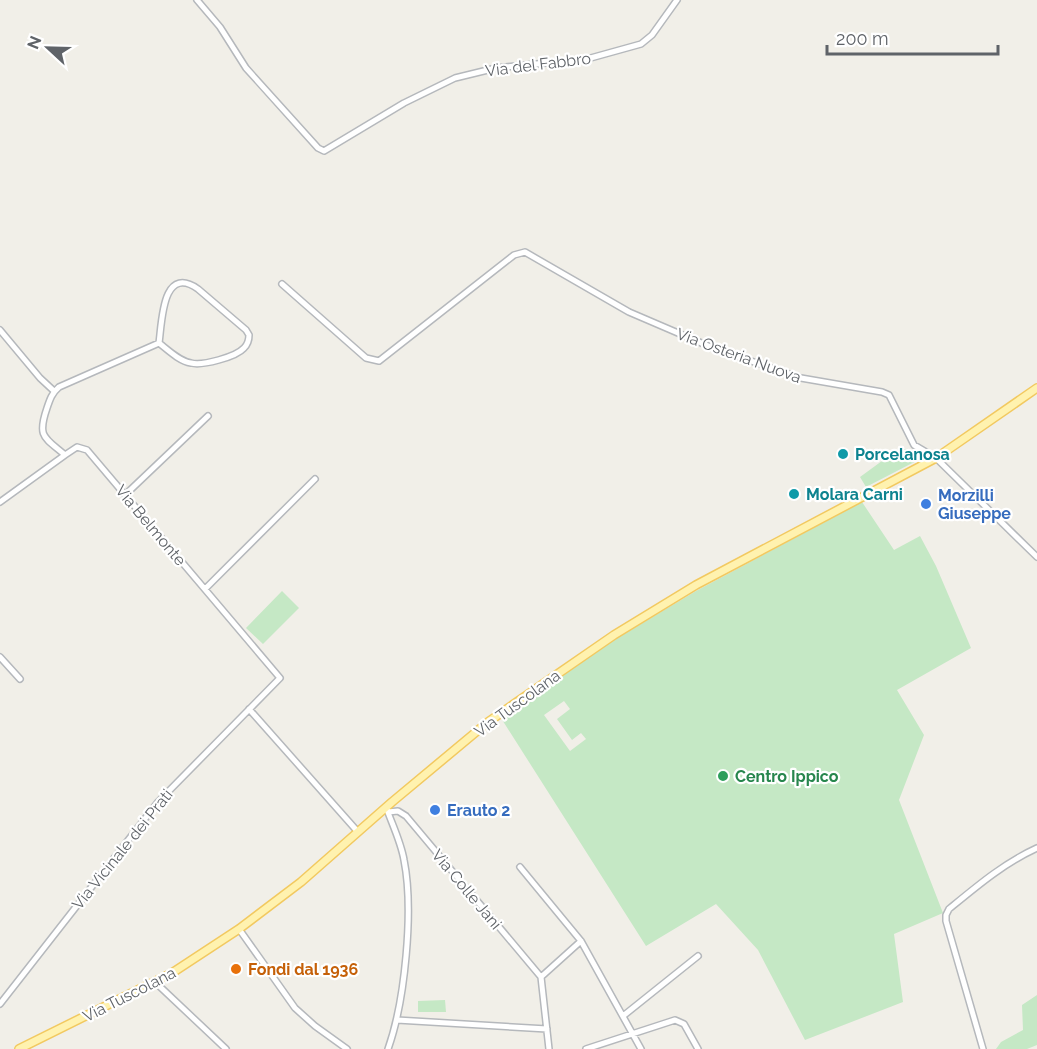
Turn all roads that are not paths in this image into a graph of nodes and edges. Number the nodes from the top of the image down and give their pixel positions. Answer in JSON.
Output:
{"nodes":[{"id":1,"x":197,"y":0,"type":"edge"},
{"id":2,"x":677,"y":0,"type":"edge"},
{"id":3,"x":282,"y":284,"type":"dead end"},
{"id":4,"x":0,"y":330,"type":"edge"},
{"id":5,"x":159,"y":343,"type":"junction"},
{"id":6,"x":1037,"y":388,"type":"edge"},
{"id":7,"x":54,"y":391,"type":"junction"},
{"id":8,"x":208,"y":416,"type":"dead end"},
{"id":9,"x":65,"y":455,"type":"junction"},
{"id":10,"x":936,"y":458,"type":"junction"},
{"id":11,"x":315,"y":479,"type":"dead end"},
{"id":12,"x":125,"y":495,"type":"junction"},
{"id":13,"x":0,"y":502,"type":"edge"},
{"id":14,"x":1037,"y":557,"type":"edge"},
{"id":15,"x":205,"y":590,"type":"junction"},
{"id":16,"x":0,"y":657,"type":"edge"},
{"id":17,"x":280,"y":678,"type":"joint"},
{"id":18,"x":20,"y":679,"type":"dead end"},
{"id":19,"x":249,"y":709,"type":"junction"},
{"id":20,"x":387,"y":809,"type":"junction"},
{"id":21,"x":358,"y":832,"type":"junction"},
{"id":22,"x":1037,"y":848,"type":"edge"},
{"id":23,"x":520,"y":867,"type":"dead end"},
{"id":24,"x":239,"y":929,"type":"junction"},
{"id":25,"x":581,"y":941,"type":"junction"},
{"id":26,"x":698,"y":956,"type":"dead end"},
{"id":27,"x":541,"y":977,"type":"junction"},
{"id":28,"x":155,"y":982,"type":"junction"},
{"id":29,"x":0,"y":1004,"type":"edge"},
{"id":30,"x":623,"y":1016,"type":"junction"},
{"id":31,"x":397,"y":1020,"type":"junction"},
{"id":32,"x":547,"y":1029,"type":"junction"},
{"id":33,"x":633,"y":1034,"type":"junction"},
{"id":34,"x":19,"y":1049,"type":"edge"},
{"id":35,"x":226,"y":1049,"type":"edge"},
{"id":36,"x":347,"y":1049,"type":"edge"},
{"id":37,"x":388,"y":1049,"type":"edge"},
{"id":38,"x":549,"y":1049,"type":"edge"},
{"id":39,"x":586,"y":1049,"type":"edge"},
{"id":40,"x":641,"y":1049,"type":"edge"},
{"id":41,"x":698,"y":1049,"type":"edge"},
{"id":42,"x":983,"y":1049,"type":"edge"}],
"edges":[{"from":1,"to":2,"type":"street","name":"Via del Fabbro"},
{"from":3,"to":10,"type":"street","name":"Via Osteria Nuova"},
{"from":4,"to":7,"type":"street"},
{"from":5,"to":5,"type":"street"},
{"from":5,"to":7,"type":"street"},
{"from":6,"to":10,"type":"main road","name":"Via Tuscolana"},
{"from":7,"to":9,"type":"street"},
{"from":8,"to":12,"type":"street"},
{"from":9,"to":12,"type":"street","name":"Via Belmonte"},
{"from":9,"to":13,"type":"street"},
{"from":10,"to":14,"type":"street"},
{"from":10,"to":20,"type":"main road","name":"Via Tuscolana"},
{"from":11,"to":15,"type":"street"},
{"from":12,"to":15,"type":"street","name":"Via Belmonte"},
{"from":15,"to":17,"type":"street","name":"Via Belmonte"},
{"from":16,"to":18,"type":"street"},
{"from":17,"to":19,"type":"street","name":"Via Vicinale dei Prati"},
{"from":19,"to":21,"type":"street"},
{"from":19,"to":29,"type":"street","name":"Via Vicinale dei Prati"},
{"from":20,"to":21,"type":"main road","name":"Via Tuscolana"},
{"from":20,"to":27,"type":"street","name":"Via Colle Jani"},
{"from":20,"to":31,"type":"street"},
{"from":21,"to":24,"type":"main road","name":"Via Tuscolana"},
{"from":22,"to":42,"type":"street"},
{"from":23,"to":25,"type":"street"},
{"from":24,"to":28,"type":"main road","name":"Via Tuscolana"},
{"from":24,"to":36,"type":"street"},
{"from":25,"to":27,"type":"street"},
{"from":25,"to":30,"type":"street"},
{"from":26,"to":30,"type":"street"},
{"from":27,"to":32,"type":"street"},
{"from":28,"to":34,"type":"main road","name":"Via Tuscolana"},
{"from":28,"to":35,"type":"street"},
{"from":30,"to":33,"type":"street"},
{"from":31,"to":32,"type":"street"},
{"from":31,"to":37,"type":"street"},
{"from":32,"to":38,"type":"street"},
{"from":33,"to":39,"type":"street"},
{"from":33,"to":40,"type":"street"},
{"from":33,"to":41,"type":"street"}]}
